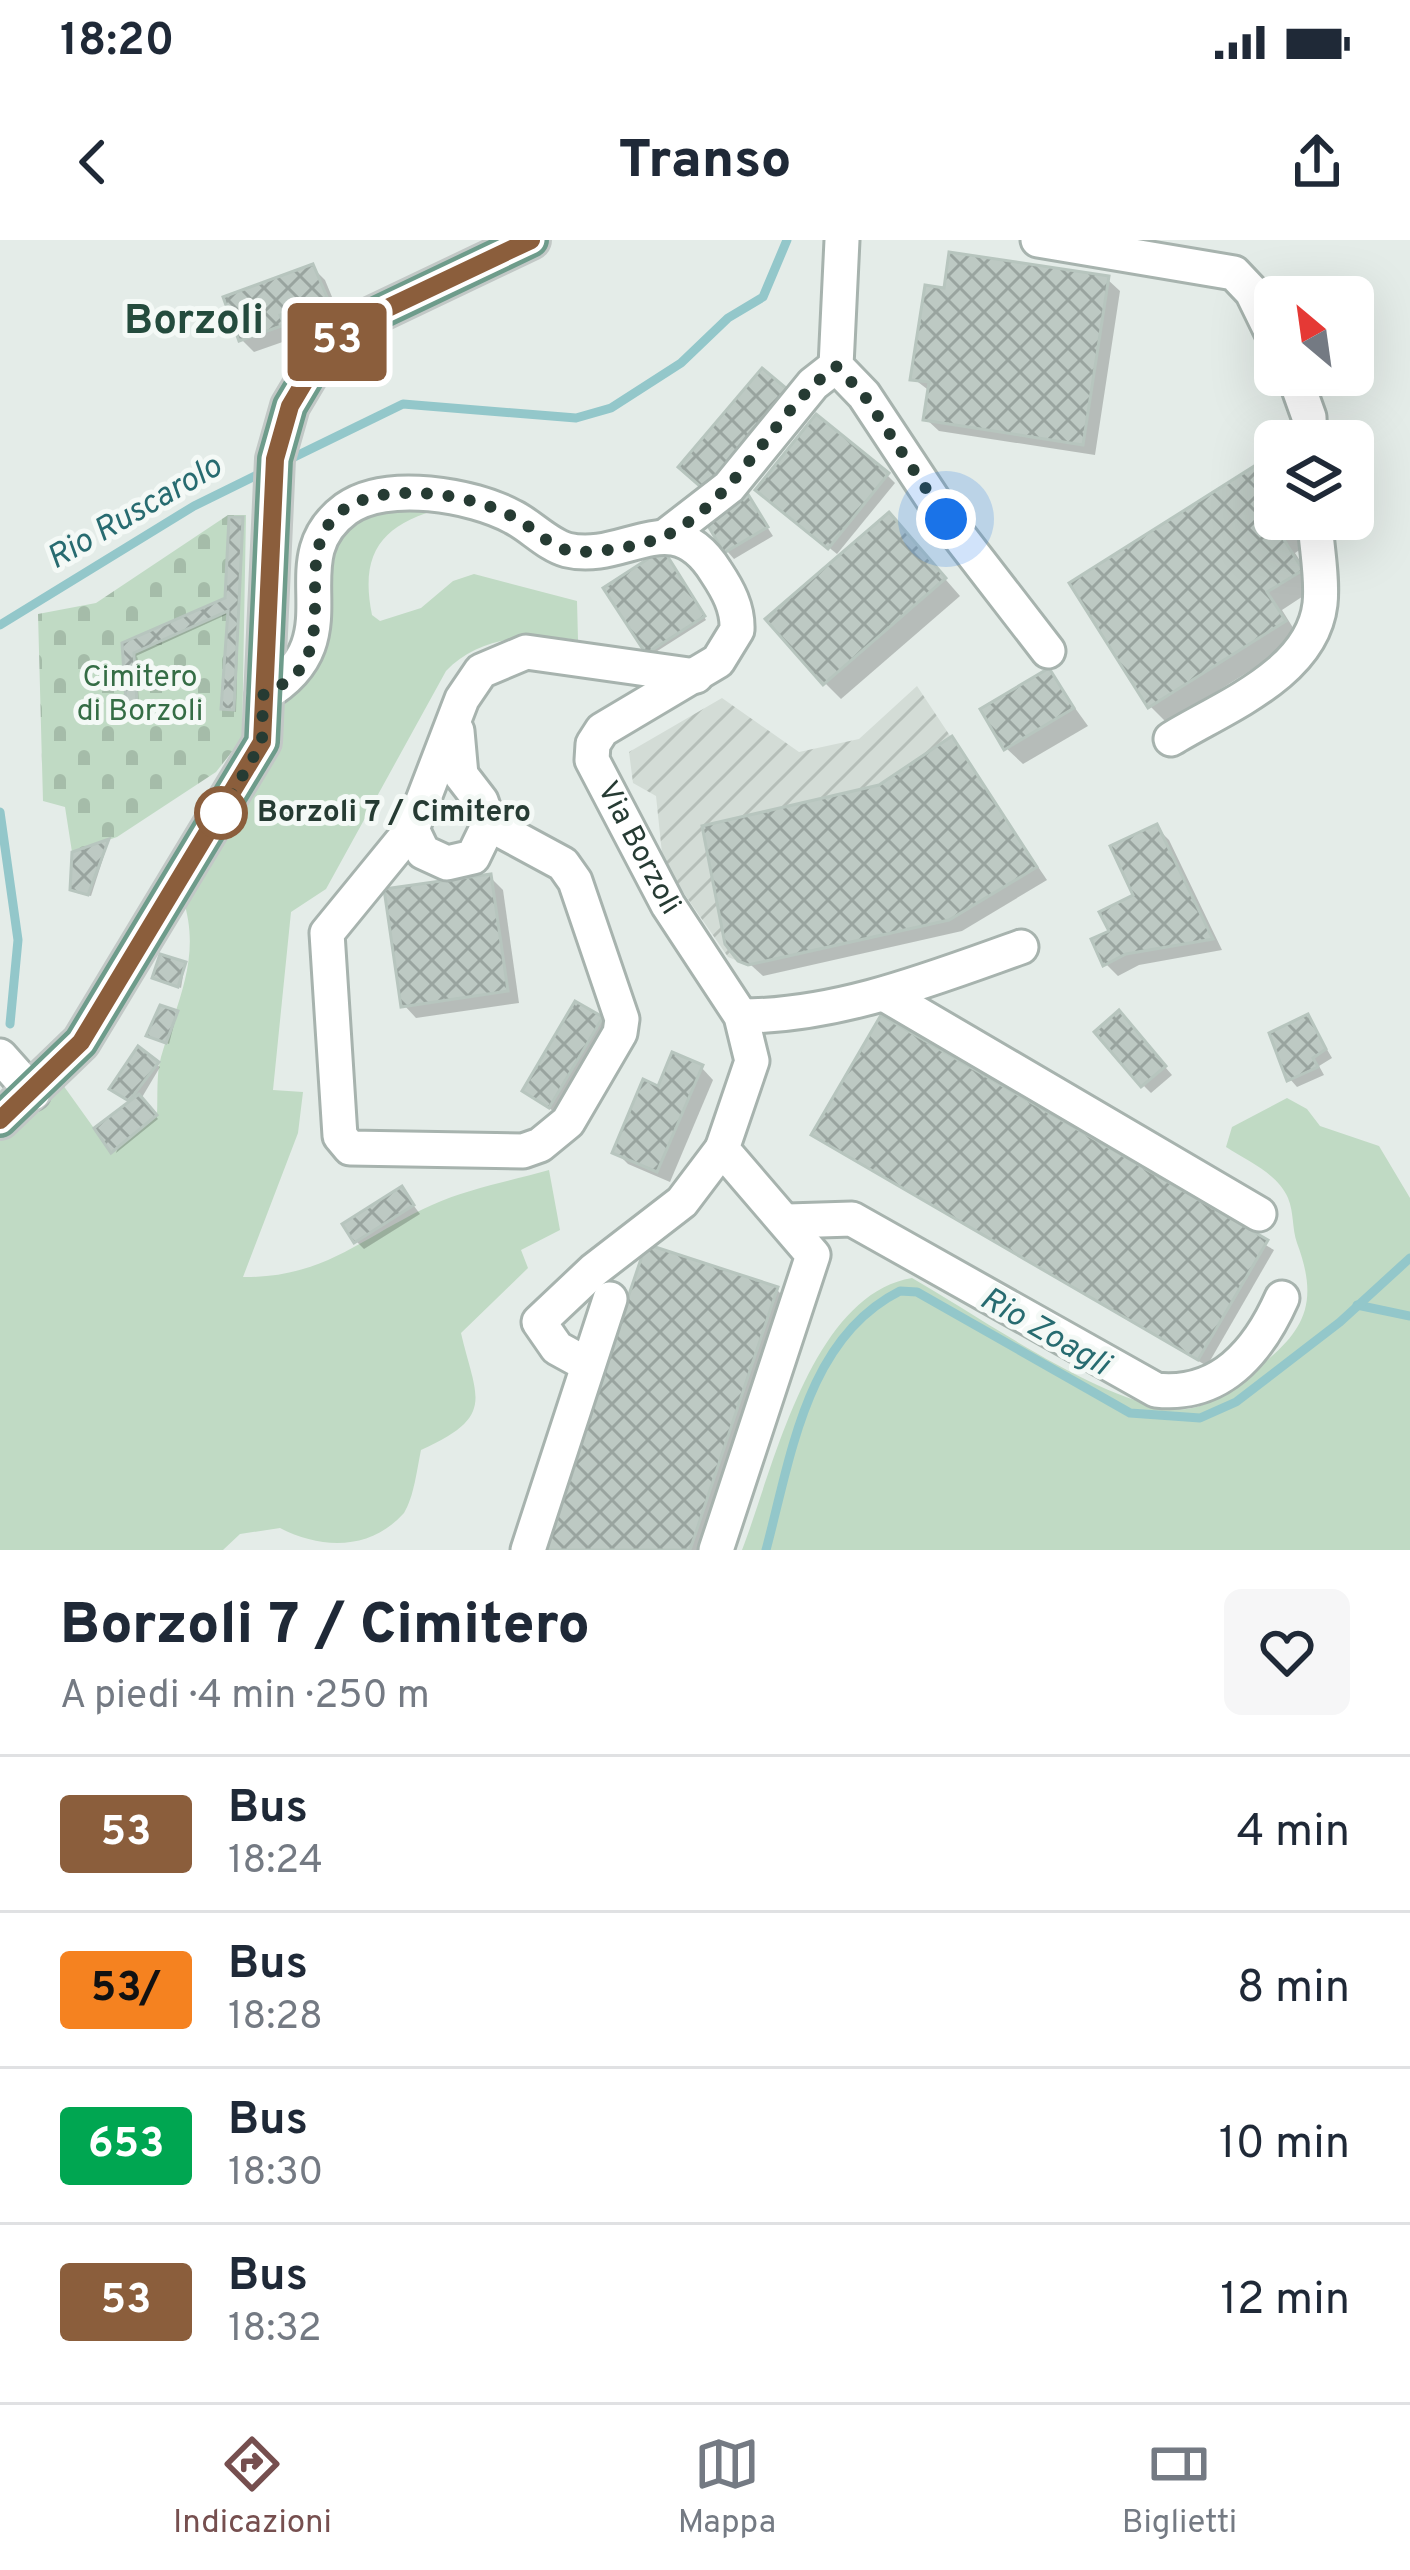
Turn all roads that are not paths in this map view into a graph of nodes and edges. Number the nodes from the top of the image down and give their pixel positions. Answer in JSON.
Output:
{"nodes":[{"id":1,"x":532,"y":240,"type":"edge"},
{"id":2,"x":842,"y":240,"type":"edge"},
{"id":3,"x":1038,"y":240,"type":"edge"},
{"id":4,"x":1254,"y":296,"type":"edge"},
{"id":5,"x":836,"y":366,"type":"junction"},
{"id":6,"x":667,"y":536,"type":"junction"},
{"id":7,"x":1316,"y":540,"type":"edge"},
{"id":8,"x":1048,"y":651,"type":"dead end"},
{"id":9,"x":696,"y":676,"type":"junction"},
{"id":10,"x":263,"y":695,"type":"junction"},
{"id":11,"x":462,"y":699,"type":"junction"},
{"id":12,"x":1171,"y":739,"type":"dead end"},
{"id":13,"x":472,"y":793,"type":"junction"},
{"id":14,"x":426,"y":795,"type":"junction"},
{"id":15,"x":489,"y":824,"type":"junction"},
{"id":16,"x":412,"y":829,"type":"junction"},
{"id":17,"x":1021,"y":947,"type":"dead end"},
{"id":18,"x":884,"y":994,"type":"junction"},
{"id":19,"x":741,"y":1016,"type":"junction"},
{"id":20,"x":0,"y":1056,"type":"edge"},
{"id":21,"x":33,"y":1093,"type":"junction"},
{"id":22,"x":0,"y":1120,"type":"edge"},
{"id":23,"x":722,"y":1149,"type":"junction"},
{"id":24,"x":1259,"y":1214,"type":"dead end"},
{"id":25,"x":788,"y":1221,"type":"junction"},
{"id":26,"x":1282,"y":1298,"type":"dead end"},
{"id":27,"x":610,"y":1299,"type":"dead end"},
{"id":28,"x":589,"y":1365,"type":"junction"},
{"id":29,"x":528,"y":1550,"type":"edge"},
{"id":30,"x":716,"y":1550,"type":"edge"}],
"edges":[{"from":1,"to":10,"type":"main road"},
{"from":2,"to":5,"type":"street"},
{"from":3,"to":4,"type":"street"},
{"from":5,"to":6,"type":"street"},
{"from":5,"to":8,"type":"street"},
{"from":6,"to":9,"type":"street","name":"Via Borzoli"},
{"from":6,"to":10,"type":"street"},
{"from":7,"to":12,"type":"street"},
{"from":9,"to":11,"type":"street"},
{"from":9,"to":19,"type":"street","name":"Via Borzoli"},
{"from":10,"to":21,"type":"main road"},
{"from":11,"to":13,"type":"street"},
{"from":11,"to":14,"type":"street"},
{"from":13,"to":14,"type":"street"},
{"from":13,"to":15,"type":"street"},
{"from":14,"to":16,"type":"street"},
{"from":15,"to":16,"type":"street"},
{"from":15,"to":16,"type":"street"},
{"from":17,"to":18,"type":"street"},
{"from":18,"to":19,"type":"street"},
{"from":18,"to":24,"type":"street"},
{"from":19,"to":23,"type":"street","name":"Via Borzoli"},
{"from":20,"to":21,"type":"street"},
{"from":21,"to":22,"type":"main road"},
{"from":23,"to":25,"type":"street"},
{"from":23,"to":28,"type":"street","name":"Via Borzoli"},
{"from":25,"to":26,"type":"street"},
{"from":25,"to":30,"type":"street"},
{"from":27,"to":28,"type":"street"},
{"from":28,"to":29,"type":"street"}]}
